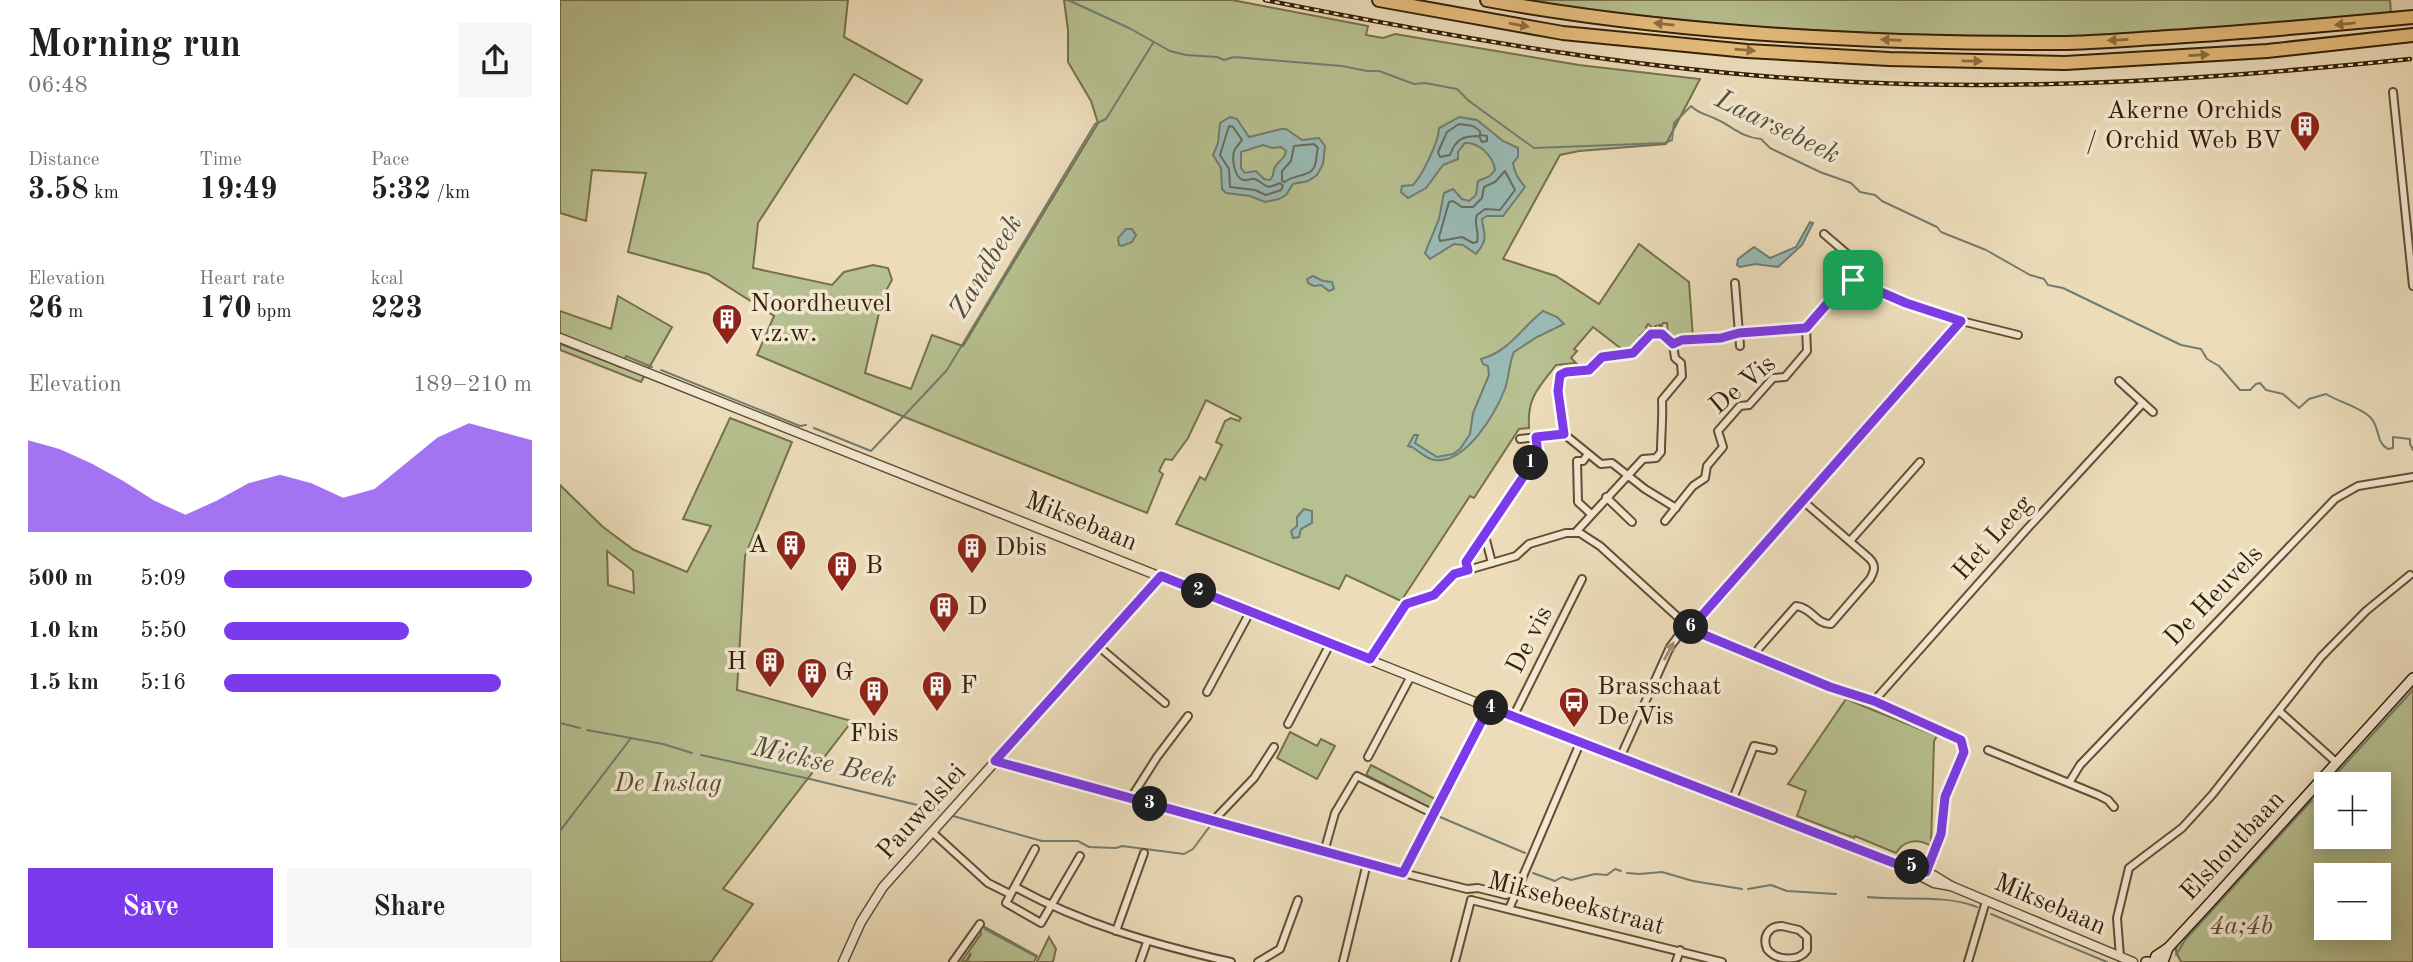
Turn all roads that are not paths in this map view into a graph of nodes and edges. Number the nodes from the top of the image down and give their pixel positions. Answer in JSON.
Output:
{"nodes":[{"id":1,"x":1380,"y":0,"type":"edge"},
{"id":2,"x":1487,"y":0,"type":"edge"},
{"id":3,"x":2413,"y":17,"type":"edge"},
{"id":4,"x":2413,"y":36,"type":"edge"},
{"id":5,"x":2393,"y":92,"type":"dead end"},
{"id":6,"x":1824,"y":234,"type":"dead end"},
{"id":7,"x":1853,"y":280,"type":"junction"},
{"id":8,"x":1735,"y":283,"type":"dead end"},
{"id":9,"x":2413,"y":286,"type":"edge"},
{"id":10,"x":1961,"y":321,"type":"junction"},
{"id":11,"x":1806,"y":328,"type":"junction"},
{"id":12,"x":1739,"y":333,"type":"junction"},
{"id":13,"x":2018,"y":335,"type":"dead end"},
{"id":14,"x":560,"y":338,"type":"edge"},
{"id":15,"x":1673,"y":344,"type":"junction"},
{"id":16,"x":1740,"y":345,"type":"dead end"},
{"id":17,"x":2119,"y":381,"type":"dead end"},
{"id":18,"x":2143,"y":403,"type":"junction"},
{"id":19,"x":2153,"y":412,"type":"dead end"},
{"id":20,"x":1564,"y":434,"type":"junction"},
{"id":21,"x":1536,"y":437,"type":"junction"},
{"id":22,"x":1520,"y":439,"type":"dead end"},
{"id":23,"x":1588,"y":454,"type":"junction"},
{"id":24,"x":1920,"y":462,"type":"dead end"},
{"id":25,"x":1628,"y":474,"type":"junction"},
{"id":26,"x":2413,"y":477,"type":"edge"},
{"id":27,"x":1606,"y":497,"type":"junction"},
{"id":28,"x":1803,"y":501,"type":"junction"},
{"id":29,"x":1676,"y":508,"type":"junction"},
{"id":30,"x":1591,"y":514,"type":"junction"},
{"id":31,"x":1665,"y":521,"type":"dead end"},
{"id":32,"x":1632,"y":522,"type":"dead end"},
{"id":33,"x":1575,"y":533,"type":"junction"},
{"id":34,"x":1485,"y":536,"type":"junction"},
{"id":35,"x":1850,"y":541,"type":"junction"},
{"id":36,"x":1492,"y":564,"type":"junction"},
{"id":37,"x":1467,"y":566,"type":"junction"},
{"id":38,"x":2410,"y":575,"type":"dead end"},
{"id":39,"x":1161,"y":576,"type":"junction"},
{"id":40,"x":1582,"y":579,"type":"dead end"},
{"id":41,"x":1250,"y":612,"type":"junction"},
{"id":42,"x":1688,"y":628,"type":"junction"},
{"id":43,"x":1330,"y":643,"type":"junction"},
{"id":44,"x":1098,"y":646,"type":"junction"},
{"id":45,"x":1755,"y":656,"type":"junction"},
{"id":46,"x":1370,"y":659,"type":"junction"},
{"id":47,"x":1411,"y":676,"type":"junction"},
{"id":48,"x":2413,"y":678,"type":"edge"},
{"id":49,"x":1207,"y":692,"type":"dead end"},
{"id":50,"x":1874,"y":701,"type":"junction"},
{"id":51,"x":1165,"y":704,"type":"dead end"},
{"id":52,"x":1489,"y":707,"type":"junction"},
{"id":53,"x":2278,"y":711,"type":"junction"},
{"id":54,"x":1188,"y":716,"type":"dead end"},
{"id":55,"x":1513,"y":718,"type":"junction"},
{"id":56,"x":1288,"y":724,"type":"dead end"},
{"id":57,"x":1580,"y":743,"type":"junction"},
{"id":58,"x":1274,"y":747,"type":"dead end"},
{"id":59,"x":1773,"y":750,"type":"dead end"},
{"id":60,"x":1987,"y":750,"type":"dead end"},
{"id":61,"x":1368,"y":757,"type":"dead end"},
{"id":62,"x":1620,"y":758,"type":"junction"},
{"id":63,"x":995,"y":761,"type":"junction"},
{"id":64,"x":2337,"y":763,"type":"junction"},
{"id":65,"x":2069,"y":783,"type":"junction"},
{"id":66,"x":1132,"y":799,"type":"junction"},
{"id":67,"x":1732,"y":801,"type":"junction"},
{"id":68,"x":2114,"y":807,"type":"dead end"},
{"id":69,"x":1434,"y":814,"type":"junction"},
{"id":70,"x":1213,"y":821,"type":"junction"},
{"id":71,"x":932,"y":832,"type":"junction"},
{"id":72,"x":1035,"y":849,"type":"dead end"},
{"id":73,"x":1144,"y":852,"type":"dead end"},
{"id":74,"x":1324,"y":852,"type":"junction"},
{"id":75,"x":1080,"y":856,"type":"dead end"},
{"id":76,"x":1367,"y":863,"type":"junction"},
{"id":77,"x":1403,"y":873,"type":"junction"},
{"id":78,"x":1924,"y":875,"type":"junction"},
{"id":79,"x":1015,"y":887,"type":"junction"},
{"id":80,"x":1467,"y":890,"type":"junction"},
{"id":81,"x":1010,"y":894,"type":"junction"},
{"id":82,"x":1506,"y":895,"type":"dead end"},
{"id":83,"x":1298,"y":900,"type":"dead end"},
{"id":84,"x":1471,"y":900,"type":"junction"},
{"id":85,"x":1986,"y":901,"type":"junction"},
{"id":86,"x":1051,"y":907,"type":"junction"},
{"id":87,"x":1509,"y":909,"type":"junction"},
{"id":88,"x":980,"y":924,"type":"dead end"},
{"id":89,"x":1116,"y":931,"type":"junction"},
{"id":90,"x":1147,"y":942,"type":"junction"},
{"id":91,"x":2168,"y":948,"type":"junction"},
{"id":92,"x":1680,"y":950,"type":"junction"},
{"id":93,"x":2120,"y":957,"type":"junction"},
{"id":94,"x":1213,"y":960,"type":"edge"},
{"id":95,"x":1802,"y":960,"type":"edge"},
{"id":96,"x":843,"y":962,"type":"edge"},
{"id":97,"x":953,"y":962,"type":"edge"},
{"id":98,"x":1140,"y":962,"type":"edge"},
{"id":99,"x":1231,"y":962,"type":"edge"},
{"id":100,"x":1258,"y":962,"type":"edge"},
{"id":101,"x":1343,"y":962,"type":"edge"},
{"id":102,"x":1455,"y":962,"type":"edge"},
{"id":103,"x":1676,"y":962,"type":"edge"},
{"id":104,"x":1722,"y":962,"type":"edge"},
{"id":105,"x":1968,"y":962,"type":"edge"},
{"id":106,"x":2133,"y":962,"type":"edge"},
{"id":107,"x":2154,"y":962,"type":"edge"},
{"id":108,"x":2162,"y":962,"type":"edge"}],
"edges":[{"from":1,"to":4,"type":"highway","one_way":true},
{"from":3,"to":2,"type":"highway","one_way":true},
{"from":5,"to":9,"type":"street"},
{"from":6,"to":7,"type":"street"},
{"from":7,"to":10,"type":"street"},
{"from":7,"to":11,"type":"street","name":"De Vis"},
{"from":8,"to":12,"type":"street"},
{"from":10,"to":13,"type":"street"},
{"from":10,"to":28,"type":"street"},
{"from":11,"to":12,"type":"street"},
{"from":11,"to":29,"type":"street","name":"De Vis"},
{"from":12,"to":15,"type":"street"},
{"from":12,"to":16,"type":"street"},
{"from":14,"to":39,"type":"street","name":"Miksebaan"},
{"from":15,"to":20,"type":"street"},
{"from":15,"to":25,"type":"street"},
{"from":17,"to":18,"type":"street"},
{"from":18,"to":19,"type":"street"},
{"from":18,"to":50,"type":"street","name":"Het Leeg"},
{"from":20,"to":21,"type":"street"},
{"from":20,"to":23,"type":"street"},
{"from":21,"to":22,"type":"street"},
{"from":21,"to":34,"type":"street"},
{"from":23,"to":25,"type":"street"},
{"from":23,"to":30,"type":"street"},
{"from":24,"to":35,"type":"street"},
{"from":25,"to":27,"type":"street"},
{"from":25,"to":29,"type":"street"},
{"from":26,"to":65,"type":"street","name":"De Heuvels"},
{"from":27,"to":30,"type":"street"},
{"from":27,"to":32,"type":"street"},
{"from":28,"to":35,"type":"street"},
{"from":28,"to":42,"type":"street"},
{"from":29,"to":31,"type":"street","name":"De Vis"},
{"from":30,"to":33,"type":"street"},
{"from":33,"to":36,"type":"street"},
{"from":33,"to":42,"type":"street"},
{"from":34,"to":36,"type":"street"},
{"from":34,"to":37,"type":"street"},
{"from":35,"to":45,"type":"street"},
{"from":36,"to":37,"type":"street"},
{"from":37,"to":46,"type":"street"},
{"from":38,"to":53,"type":"street"},
{"from":39,"to":41,"type":"street","name":"Miksebaan"},
{"from":39,"to":44,"type":"street","name":"Pauwelslei"},
{"from":40,"to":55,"type":"street","name":"De vis"},
{"from":41,"to":43,"type":"street","name":"Miksebaan"},
{"from":41,"to":49,"type":"street"},
{"from":42,"to":45,"type":"street"},
{"from":62,"to":42,"type":"street","one_way":true},
{"from":43,"to":46,"type":"street","name":"Miksebaan"},
{"from":43,"to":56,"type":"street"},
{"from":44,"to":51,"type":"street"},
{"from":44,"to":63,"type":"street","name":"Pauwelslei"},
{"from":45,"to":50,"type":"street"},
{"from":46,"to":47,"type":"street","name":"Miksebaan"},
{"from":47,"to":52,"type":"street","name":"Miksebaan"},
{"from":47,"to":61,"type":"street"},
{"from":48,"to":64,"type":"main road","name":"Elshoutbaan"},
{"from":50,"to":78,"type":"street"},
{"from":52,"to":55,"type":"street","name":"Miksebaan"},
{"from":52,"to":69,"type":"street"},
{"from":53,"to":64,"type":"street"},
{"from":53,"to":93,"type":"street"},
{"from":54,"to":66,"type":"street"},
{"from":55,"to":57,"type":"street","name":"Miksebaan"},
{"from":57,"to":62,"type":"street","name":"Miksebaan"},
{"from":57,"to":87,"type":"street"},
{"from":58,"to":70,"type":"street"},
{"from":59,"to":67,"type":"street"},
{"from":60,"to":65,"type":"street"},
{"from":62,"to":67,"type":"street","name":"Miksebaan"},
{"from":63,"to":66,"type":"street","name":"Miksebeekstraat"},
{"from":63,"to":71,"type":"street","name":"Pauwelslei"},
{"from":64,"to":91,"type":"main road","name":"Elshoutbaan"},
{"from":65,"to":68,"type":"street"},
{"from":66,"to":70,"type":"street","name":"Miksebeekstraat"},
{"from":67,"to":78,"type":"street","name":"Miksebaan"},
{"from":69,"to":74,"type":"street"},
{"from":69,"to":77,"type":"street"},
{"from":70,"to":74,"type":"street","name":"Miksebeekstraat"},
{"from":71,"to":81,"type":"street"},
{"from":71,"to":96,"type":"street","name":"Pauwelslei"},
{"from":72,"to":79,"type":"street"},
{"from":73,"to":89,"type":"street"},
{"from":74,"to":76,"type":"street","name":"Miksebeekstraat"},
{"from":75,"to":86,"type":"street"},
{"from":76,"to":77,"type":"street","name":"Miksebeekstraat"},
{"from":76,"to":101,"type":"street"},
{"from":77,"to":80,"type":"street","name":"Miksebeekstraat"},
{"from":78,"to":85,"type":"street","name":"Miksebaan"},
{"from":79,"to":81,"type":"street"},
{"from":79,"to":86,"type":"street"},
{"from":80,"to":82,"type":"street","name":"Miksebeekstraat"},
{"from":80,"to":84,"type":"street","name":"Miksebeekstraat"},
{"from":81,"to":86,"type":"street"},
{"from":83,"to":100,"type":"street"},
{"from":84,"to":87,"type":"street","name":"Miksebeekstraat"},
{"from":84,"to":102,"type":"street"},
{"from":85,"to":93,"type":"street","name":"Miksebaan"},
{"from":85,"to":105,"type":"street"},
{"from":86,"to":89,"type":"street"},
{"from":87,"to":92,"type":"street","name":"Miksebeekstraat"},
{"from":88,"to":97,"type":"street"},
{"from":89,"to":90,"type":"street"},
{"from":90,"to":94,"type":"street"},
{"from":90,"to":98,"type":"street"},
{"from":91,"to":107,"type":"main road","name":"Elshoutbaan"},
{"from":91,"to":108,"type":"main road","name":"Elshoutbaan"},
{"from":92,"to":103,"type":"street"},
{"from":92,"to":104,"type":"street","name":"Miksebeekstraat"},
{"from":93,"to":106,"type":"street","name":"Miksebaan"},
{"from":94,"to":99,"type":"street"},
{"from":95,"to":95,"type":"street"}]}
